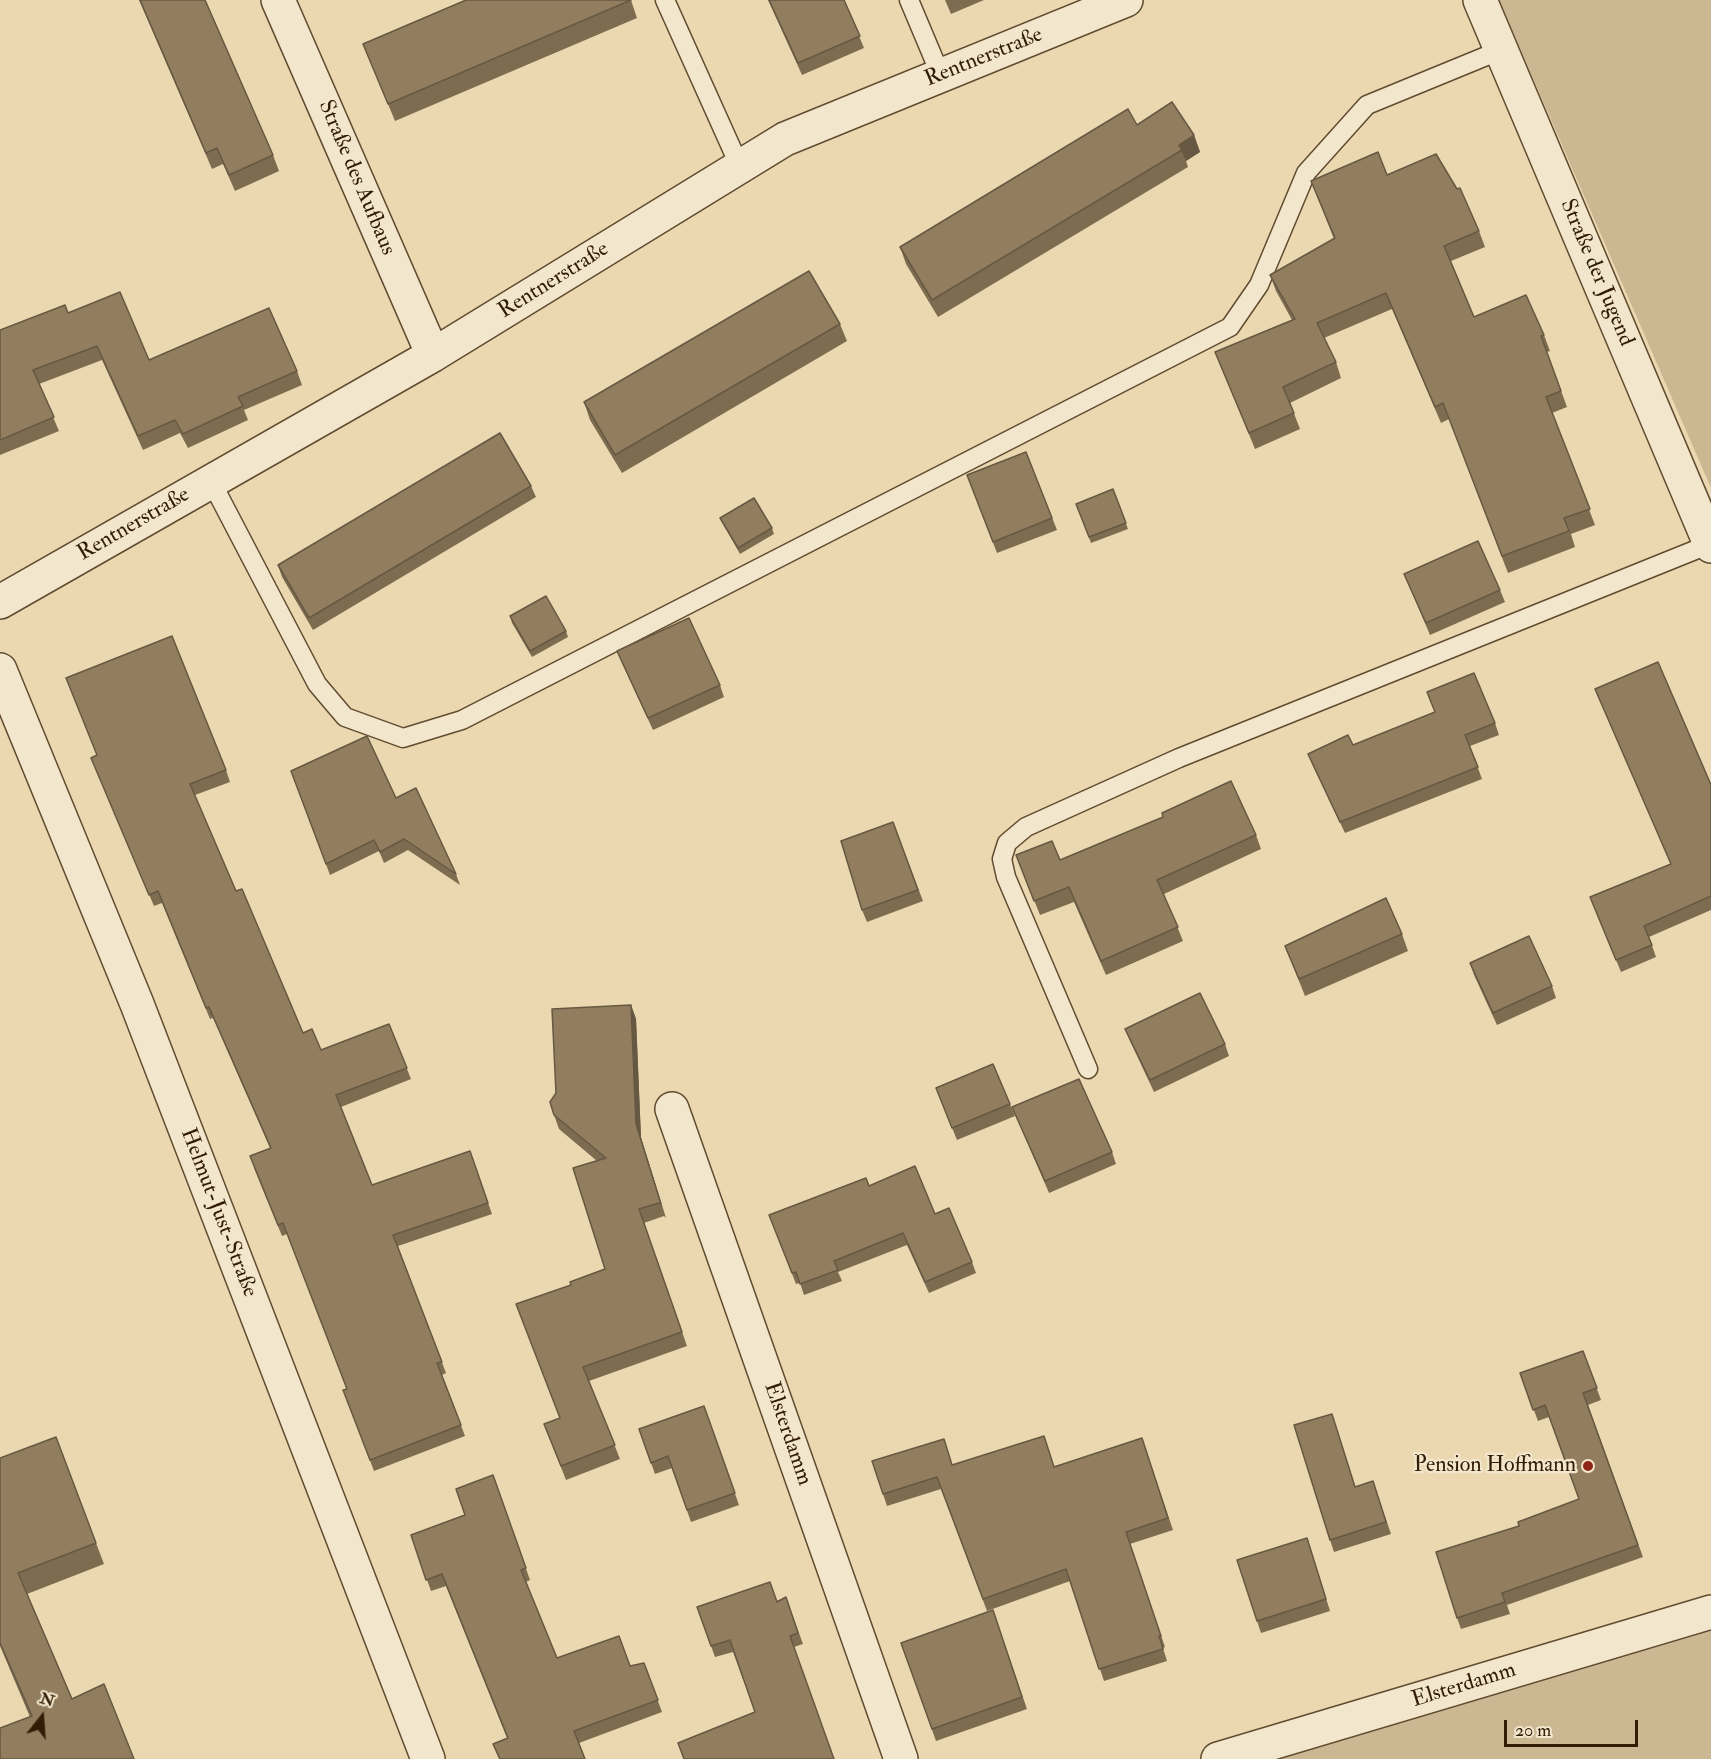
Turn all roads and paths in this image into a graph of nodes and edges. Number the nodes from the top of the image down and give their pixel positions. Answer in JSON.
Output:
{"nodes":[{"id":1,"x":279,"y":0,"type":"edge"},
{"id":2,"x":665,"y":0,"type":"edge"},
{"id":3,"x":909,"y":0,"type":"edge"},
{"id":4,"x":1126,"y":0,"type":"edge"},
{"id":5,"x":1480,"y":0,"type":"edge"},
{"id":6,"x":1501,"y":50,"type":"junction"},
{"id":7,"x":940,"y":76,"type":"junction"},
{"id":8,"x":740,"y":167,"type":"junction"},
{"id":9,"x":433,"y":355,"type":"junction"},
{"id":10,"x":211,"y":481,"type":"junction"},
{"id":11,"x":1711,"y":545,"type":"edge"},
{"id":12,"x":0,"y":602,"type":"edge"},
{"id":13,"x":0,"y":670,"type":"edge"},
{"id":14,"x":1088,"y":1069,"type":"dead end"},
{"id":15,"x":672,"y":1109,"type":"dead end"},
{"id":16,"x":1711,"y":1612,"type":"edge"},
{"id":17,"x":428,"y":1759,"type":"edge"},
{"id":18,"x":901,"y":1759,"type":"edge"},
{"id":19,"x":1218,"y":1759,"type":"edge"}],
"edges":[{"from":1,"to":9,"type":"street","name":"Straße des Aufbaus"},
{"from":2,"to":8,"type":"lane"},
{"from":3,"to":7,"type":"lane"},
{"from":4,"to":7,"type":"street","name":"Rentnerstraße"},
{"from":5,"to":6,"type":"street","name":"Straße der Jugend"},
{"from":6,"to":10,"type":"lane"},
{"from":6,"to":11,"type":"street","name":"Straße der Jugend"},
{"from":7,"to":8,"type":"street","name":"Rentnerstraße"},
{"from":8,"to":9,"type":"street","name":"Rentnerstraße"},
{"from":9,"to":10,"type":"street","name":"Rentnerstraße"},
{"from":10,"to":12,"type":"street","name":"Rentnerstraße"},
{"from":11,"to":14,"type":"lane"},
{"from":13,"to":17,"type":"street","name":"Helmut-Just-Straße"},
{"from":15,"to":18,"type":"street","name":"Elsterdamm"},
{"from":16,"to":19,"type":"street","name":"Elsterdamm"}]}
